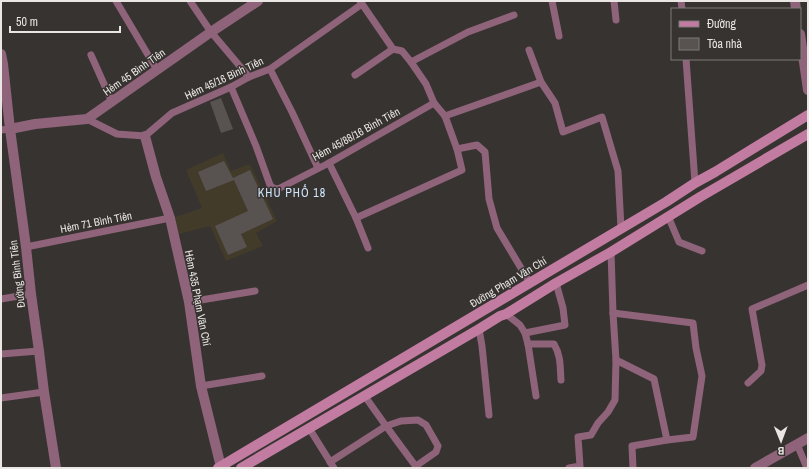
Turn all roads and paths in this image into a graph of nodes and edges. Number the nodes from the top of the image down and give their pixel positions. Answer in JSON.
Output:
{"nodes":[{"id":1,"x":116,"y":1,"type":"edge"},
{"id":2,"x":190,"y":1,"type":"edge"},
{"id":3,"x":258,"y":1,"type":"edge"},
{"id":4,"x":552,"y":1,"type":"edge"},
{"id":5,"x":614,"y":1,"type":"edge"},
{"id":6,"x":361,"y":2,"type":"edge"},
{"id":7,"x":514,"y":15,"type":"dead end"},
{"id":8,"x":616,"y":20,"type":"dead end"},
{"id":9,"x":211,"y":32,"type":"junction"},
{"id":10,"x":559,"y":36,"type":"dead end"},
{"id":11,"x":801,"y":41,"type":"edge"},
{"id":12,"x":393,"y":49,"type":"junction"},
{"id":13,"x":529,"y":50,"type":"dead end"},
{"id":14,"x":1,"y":54,"type":"edge"},
{"id":15,"x":91,"y":55,"type":"dead end"},
{"id":16,"x":686,"y":60,"type":"edge"},
{"id":17,"x":412,"y":62,"type":"junction"},
{"id":18,"x":270,"y":69,"type":"junction"},
{"id":19,"x":157,"y":70,"type":"junction"},
{"id":20,"x":355,"y":75,"type":"dead end"},
{"id":21,"x":249,"y":78,"type":"junction"},
{"id":22,"x":541,"y":82,"type":"junction"},
{"id":23,"x":231,"y":87,"type":"junction"},
{"id":24,"x":808,"y":90,"type":"edge"},
{"id":25,"x":112,"y":102,"type":"junction"},
{"id":26,"x":434,"y":103,"type":"junction"},
{"id":27,"x":808,"y":115,"type":"edge"},
{"id":28,"x":445,"y":116,"type":"junction"},
{"id":29,"x":87,"y":119,"type":"junction"},
{"id":30,"x":6,"y":130,"type":"edge"},
{"id":31,"x":808,"y":134,"type":"edge"},
{"id":32,"x":145,"y":136,"type":"junction"},
{"id":33,"x":457,"y":149,"type":"junction"},
{"id":34,"x":329,"y":163,"type":"junction"},
{"id":35,"x":318,"y":168,"type":"junction"},
{"id":36,"x":695,"y":183,"type":"junction"},
{"id":37,"x":700,"y":197,"type":"junction"},
{"id":38,"x":668,"y":216,"type":"junction"},
{"id":39,"x":170,"y":218,"type":"junction"},
{"id":40,"x":356,"y":218,"type":"junction"},
{"id":41,"x":621,"y":228,"type":"junction"},
{"id":42,"x":26,"y":247,"type":"junction"},
{"id":43,"x":368,"y":248,"type":"dead end"},
{"id":44,"x":702,"y":251,"type":"dead end"},
{"id":45,"x":610,"y":252,"type":"junction"},
{"id":46,"x":530,"y":283,"type":"junction"},
{"id":47,"x":556,"y":283,"type":"junction"},
{"id":48,"x":808,"y":285,"type":"edge"},
{"id":49,"x":256,"y":291,"type":"dead end"},
{"id":50,"x":31,"y":294,"type":"junction"},
{"id":51,"x":1,"y":299,"type":"edge"},
{"id":52,"x":189,"y":302,"type":"junction"},
{"id":53,"x":612,"y":313,"type":"junction"},
{"id":54,"x":506,"y":314,"type":"junction"},
{"id":55,"x":470,"y":318,"type":"junction"},
{"id":56,"x":479,"y":330,"type":"junction"},
{"id":57,"x":525,"y":333,"type":"junction"},
{"id":58,"x":528,"y":344,"type":"junction"},
{"id":59,"x":39,"y":350,"type":"junction"},
{"id":60,"x":1,"y":354,"type":"edge"},
{"id":61,"x":616,"y":360,"type":"junction"},
{"id":62,"x":262,"y":376,"type":"dead end"},
{"id":63,"x":561,"y":380,"type":"dead end"},
{"id":64,"x":748,"y":383,"type":"dead end"},
{"id":65,"x":201,"y":386,"type":"junction"},
{"id":66,"x":44,"y":392,"type":"junction"},
{"id":67,"x":364,"y":395,"type":"junction"},
{"id":68,"x":536,"y":396,"type":"dead end"},
{"id":69,"x":1,"y":398,"type":"edge"},
{"id":70,"x":489,"y":415,"type":"dead end"},
{"id":71,"x":386,"y":426,"type":"junction"},
{"id":72,"x":309,"y":428,"type":"junction"},
{"id":73,"x":808,"y":438,"type":"edge"},
{"id":74,"x":667,"y":440,"type":"junction"},
{"id":75,"x":797,"y":444,"type":"junction"},
{"id":76,"x":253,"y":465,"type":"edge"},
{"id":77,"x":332,"y":465,"type":"edge"},
{"id":78,"x":220,"y":467,"type":"edge"},
{"id":79,"x":417,"y":467,"type":"edge"},
{"id":80,"x":56,"y":468,"type":"edge"},
{"id":81,"x":241,"y":468,"type":"edge"},
{"id":82,"x":569,"y":468,"type":"edge"},
{"id":83,"x":633,"y":468,"type":"edge"},
{"id":84,"x":756,"y":468,"type":"edge"},
{"id":85,"x":807,"y":468,"type":"edge"}],
"edges":[{"from":1,"to":19,"type":"lane"},
{"from":2,"to":9,"type":"lane"},
{"from":3,"to":9,"type":"street","name":"Hẻm 45 Bình Tiên"},
{"from":4,"to":10,"type":"lane"},
{"from":5,"to":8,"type":"lane"},
{"from":6,"to":12,"type":"lane"},
{"from":6,"to":18,"type":"lane","name":"Hẻm 45/16 Bình Tiên"},
{"from":7,"to":17,"type":"lane"},
{"from":9,"to":19,"type":"street","name":"Hẻm 45 Bình Tiên"},
{"from":9,"to":21,"type":"lane"},
{"from":11,"to":24,"type":"street"},
{"from":12,"to":17,"type":"lane"},
{"from":12,"to":20,"type":"lane"},
{"from":13,"to":22,"type":"lane"},
{"from":14,"to":30,"type":"street","name":"Đường Bình Tiên"},
{"from":15,"to":25,"type":"lane"},
{"from":16,"to":36,"type":"lane"},
{"from":17,"to":26,"type":"lane"},
{"from":18,"to":21,"type":"lane","name":"Hẻm 45/16 Bình Tiên"},
{"from":18,"to":35,"type":"lane"},
{"from":19,"to":25,"type":"street","name":"Hẻm 45 Bình Tiên"},
{"from":21,"to":23,"type":"lane","name":"Hẻm 45/16 Bình Tiên"},
{"from":22,"to":28,"type":"lane"},
{"from":22,"to":41,"type":"lane"},
{"from":23,"to":32,"type":"lane","name":"Hẻm 45/16 Bình Tiên"},
{"from":23,"to":35,"type":"lane","name":"Hẻm 45/88/16 Bình Tiên"},
{"from":25,"to":29,"type":"street","name":"Hẻm 45 Bình Tiên"},
{"from":26,"to":28,"type":"lane"},
{"from":26,"to":34,"type":"lane","name":"Hẻm 45/88/16 Bình Tiên"},
{"from":27,"to":36,"type":"main road","name":"Đường Phạm Văn Chí"},
{"from":28,"to":33,"type":"lane"},
{"from":29,"to":30,"type":"street","name":"Hẻm 45 Bình Tiên"},
{"from":29,"to":32,"type":"lane"},
{"from":30,"to":42,"type":"street","name":"Đường Bình Tiên"},
{"from":31,"to":37,"type":"main road"},
{"from":32,"to":39,"type":"street","name":"Hẻm 435 Phạm Văn Chí"},
{"from":33,"to":40,"type":"lane"},
{"from":33,"to":46,"type":"lane"},
{"from":34,"to":35,"type":"lane","name":"Hẻm 45/88/16 Bình Tiên"},
{"from":34,"to":40,"type":"lane"},
{"from":36,"to":37,"type":"street"},
{"from":36,"to":41,"type":"main road","name":"Đường Phạm Văn Chí"},
{"from":37,"to":38,"type":"main road"},
{"from":38,"to":44,"type":"lane"},
{"from":38,"to":45,"type":"main road"},
{"from":39,"to":42,"type":"lane","name":"Hẻm 71 Bình Tiên"},
{"from":39,"to":52,"type":"street","name":"Hẻm 435 Phạm Văn Chí"},
{"from":40,"to":43,"type":"lane"},
{"from":41,"to":46,"type":"main road","name":"Đường Phạm Văn Chí"},
{"from":42,"to":50,"type":"street","name":"Đường Bình Tiên"},
{"from":45,"to":47,"type":"main road"},
{"from":45,"to":53,"type":"lane"},
{"from":46,"to":55,"type":"main road","name":"Đường Phạm Văn Chí"},
{"from":47,"to":54,"type":"main road"},
{"from":47,"to":57,"type":"lane"},
{"from":48,"to":64,"type":"lane"},
{"from":49,"to":52,"type":"lane"},
{"from":50,"to":51,"type":"lane"},
{"from":50,"to":59,"type":"street","name":"Đường Bình Tiên"},
{"from":52,"to":65,"type":"street","name":"Hẻm 435 Phạm Văn Chí"},
{"from":53,"to":61,"type":"lane"},
{"from":53,"to":74,"type":"lane"},
{"from":54,"to":56,"type":"main road"},
{"from":54,"to":57,"type":"lane"},
{"from":55,"to":56,"type":"street"},
{"from":55,"to":78,"type":"main road","name":"Đường Phạm Văn Chí"},
{"from":56,"to":67,"type":"main road"},
{"from":56,"to":70,"type":"lane"},
{"from":57,"to":58,"type":"lane"},
{"from":58,"to":63,"type":"lane"},
{"from":58,"to":68,"type":"lane"},
{"from":59,"to":60,"type":"lane"},
{"from":59,"to":66,"type":"street","name":"Đường Bình Tiên"},
{"from":61,"to":74,"type":"lane"},
{"from":61,"to":82,"type":"lane"},
{"from":62,"to":65,"type":"lane"},
{"from":65,"to":78,"type":"street","name":"Hẻm 435 Phạm Văn Chí"},
{"from":66,"to":69,"type":"lane"},
{"from":66,"to":80,"type":"street","name":"Đường Bình Tiên"},
{"from":67,"to":71,"type":"lane"},
{"from":67,"to":72,"type":"main road"},
{"from":71,"to":77,"type":"lane"},
{"from":71,"to":79,"type":"lane"},
{"from":71,"to":79,"type":"lane"},
{"from":72,"to":76,"type":"main road"},
{"from":72,"to":77,"type":"lane"},
{"from":73,"to":75,"type":"street"},
{"from":74,"to":83,"type":"lane"},
{"from":75,"to":84,"type":"street"},
{"from":75,"to":85,"type":"lane"},
{"from":76,"to":81,"type":"main road"}]}
